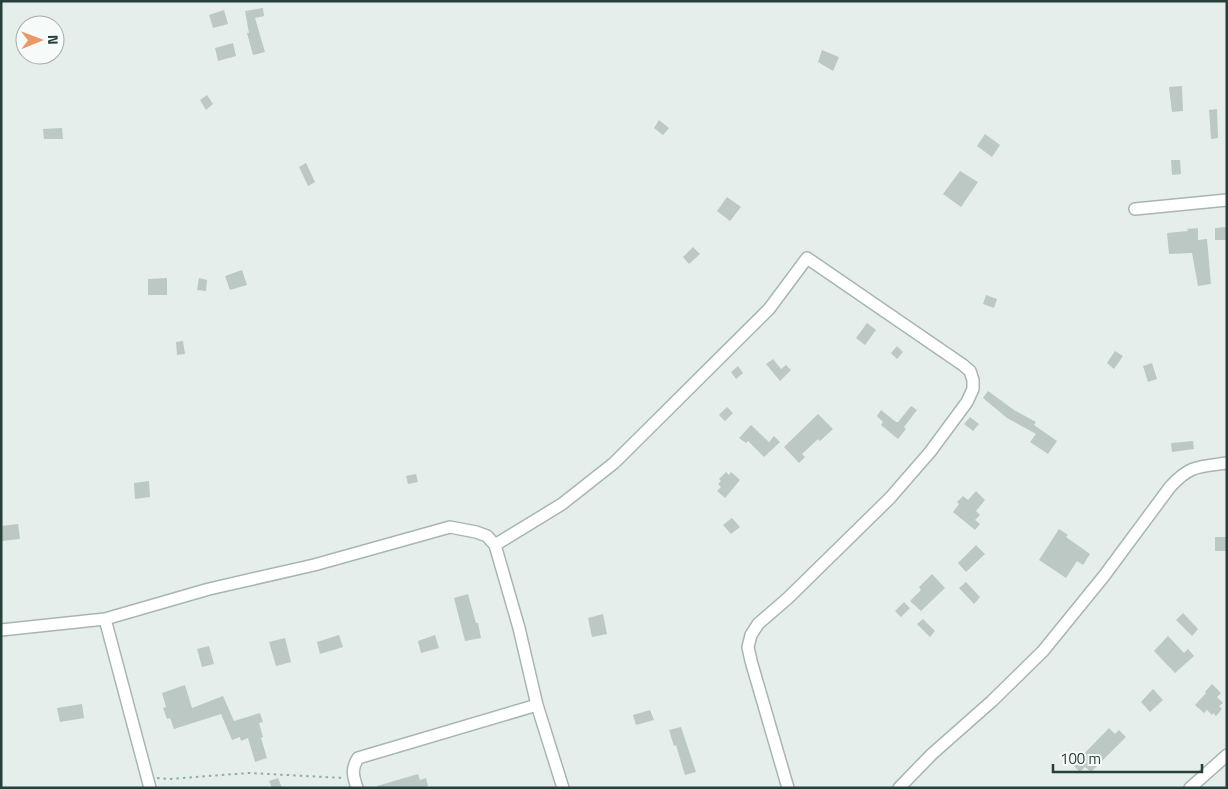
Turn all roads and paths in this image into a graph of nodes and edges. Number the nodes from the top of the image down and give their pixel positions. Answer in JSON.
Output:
{"nodes":[{"id":1,"x":1227,"y":200,"type":"edge"},
{"id":2,"x":1135,"y":210,"type":"dead end"},
{"id":3,"x":1227,"y":463,"type":"edge"},
{"id":4,"x":495,"y":545,"type":"junction"},
{"id":5,"x":105,"y":619,"type":"junction"},
{"id":6,"x":1,"y":630,"type":"edge"},
{"id":7,"x":537,"y":704,"type":"junction"},
{"id":8,"x":1227,"y":756,"type":"edge"},
{"id":9,"x":148,"y":782,"type":"edge"},
{"id":10,"x":355,"y":783,"type":"edge"},
{"id":11,"x":563,"y":788,"type":"edge"},
{"id":12,"x":788,"y":788,"type":"edge"},
{"id":13,"x":899,"y":788,"type":"edge"},
{"id":14,"x":1190,"y":788,"type":"edge"}],
"edges":[{"from":1,"to":2,"type":"street"},
{"from":3,"to":13,"type":"street"},
{"from":4,"to":5,"type":"street"},
{"from":4,"to":7,"type":"street"},
{"from":4,"to":12,"type":"street"},
{"from":5,"to":6,"type":"street"},
{"from":5,"to":9,"type":"street"},
{"from":7,"to":10,"type":"street"},
{"from":7,"to":11,"type":"street"},
{"from":8,"to":14,"type":"street"},
{"from":9,"to":10,"type":"path"}]}
